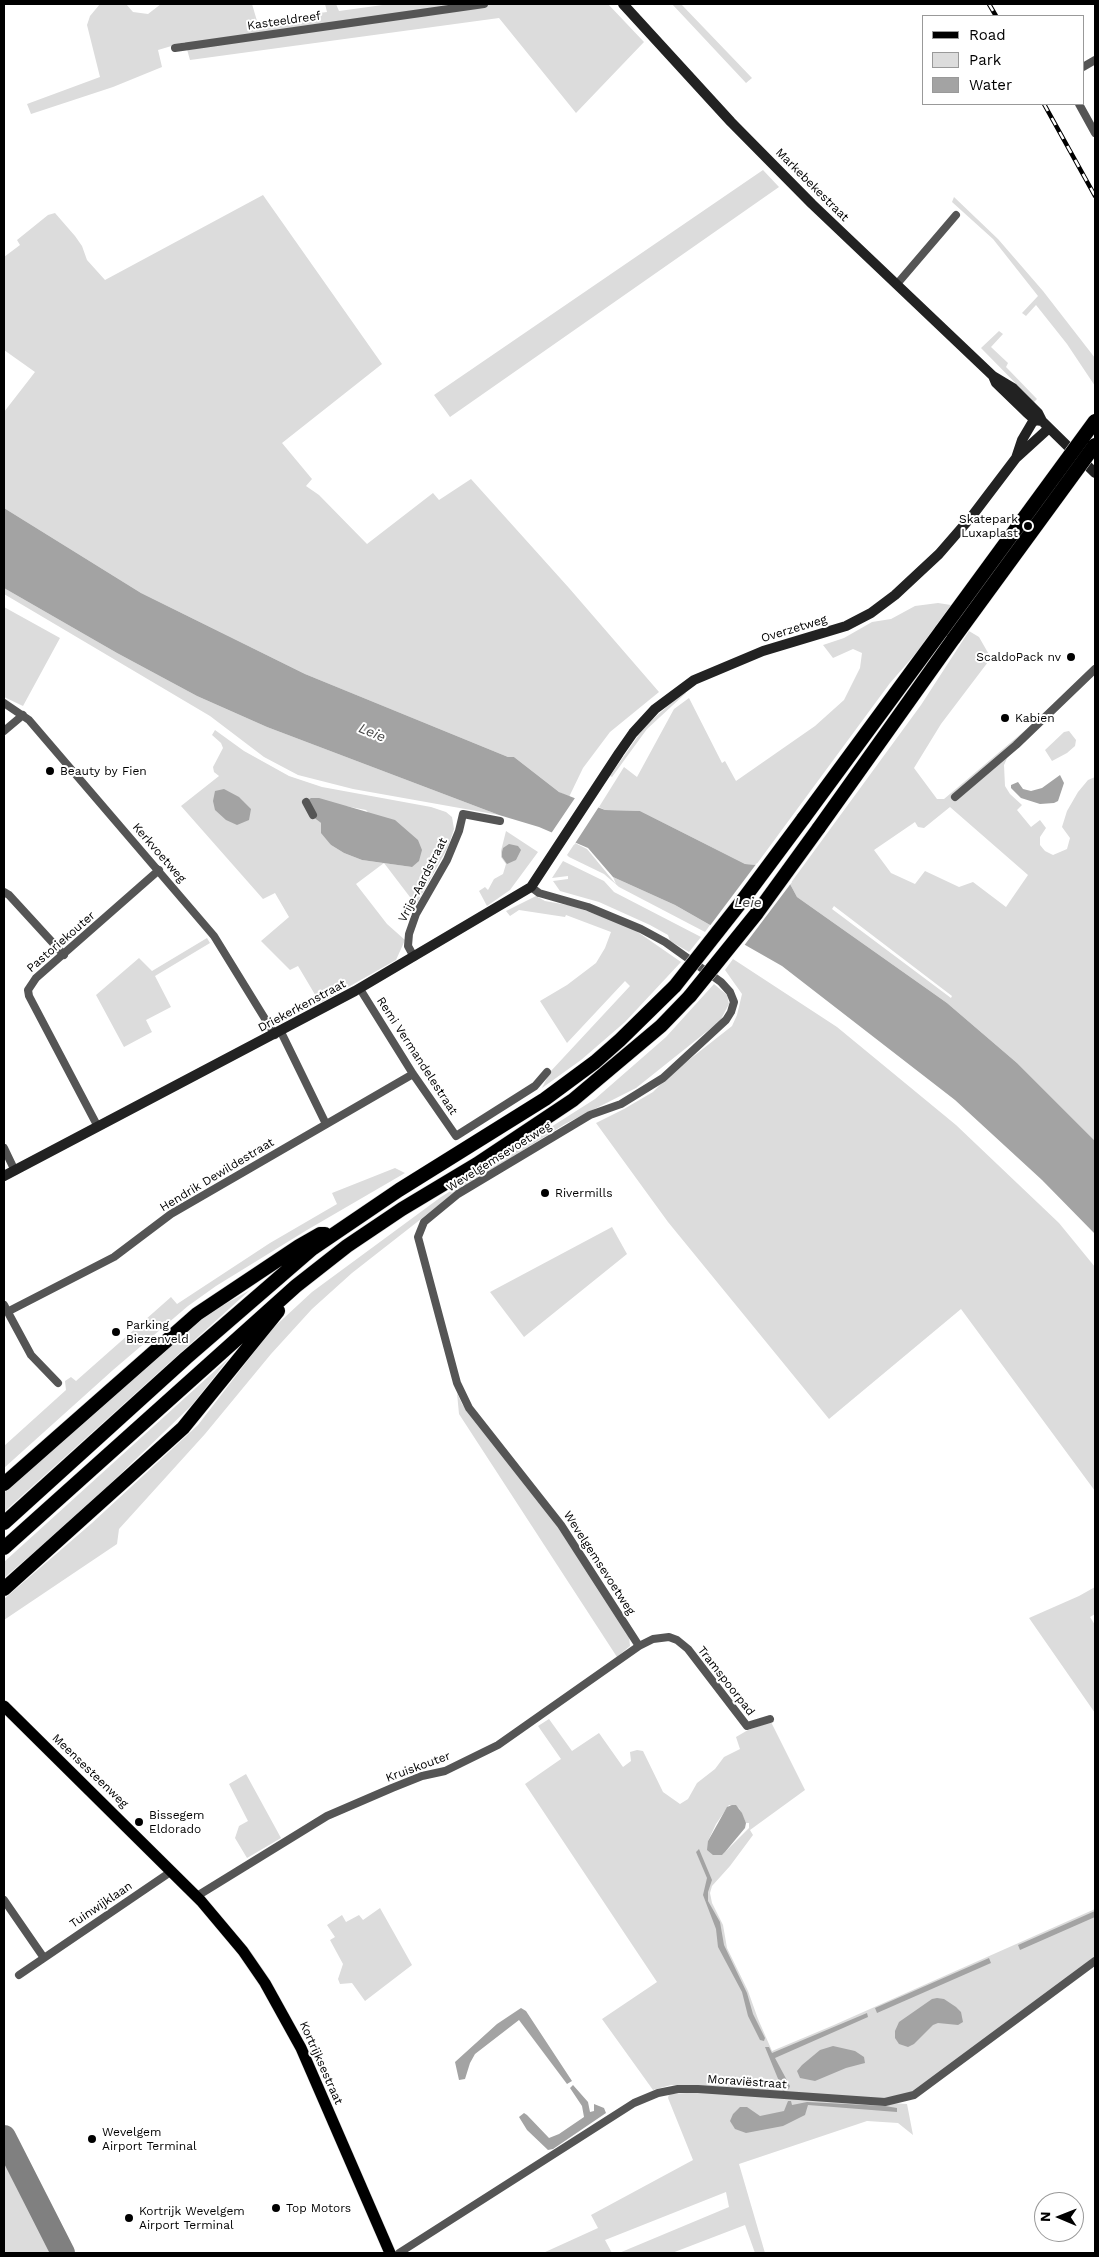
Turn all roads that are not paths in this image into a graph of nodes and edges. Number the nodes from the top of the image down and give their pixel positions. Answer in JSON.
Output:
{"nodes":[{"id":1,"x":484,"y":4,"type":"edge"},
{"id":2,"x":623,"y":4,"type":"edge"},
{"id":3,"x":175,"y":48,"type":"dead end"},
{"id":4,"x":1095,"y":60,"type":"edge"},
{"id":5,"x":1084,"y":66,"type":"edge"},
{"id":6,"x":1080,"y":105,"type":"edge"},
{"id":7,"x":1095,"y":133,"type":"edge"},
{"id":8,"x":956,"y":215,"type":"dead end"},
{"id":9,"x":897,"y":284,"type":"junction"},
{"id":10,"x":1042,"y":421,"type":"junction"},
{"id":11,"x":1095,"y":421,"type":"edge"},
{"id":12,"x":1095,"y":445,"type":"edge"},
{"id":13,"x":1016,"y":458,"type":"junction"},
{"id":14,"x":1095,"y":473,"type":"edge"},
{"id":15,"x":1095,"y":669,"type":"edge"},
{"id":16,"x":4,"y":703,"type":"edge"},
{"id":17,"x":23,"y":716,"type":"junction"},
{"id":18,"x":4,"y":731,"type":"edge"},
{"id":19,"x":955,"y":797,"type":"dead end"},
{"id":20,"x":306,"y":802,"type":"dead end"},
{"id":21,"x":313,"y":815,"type":"dead end"},
{"id":22,"x":577,"y":816,"type":"joint"},
{"id":23,"x":500,"y":820,"type":"dead end"},
{"id":24,"x":159,"y":870,"type":"junction"},
{"id":25,"x":531,"y":887,"type":"junction"},
{"id":26,"x":4,"y":892,"type":"edge"},
{"id":27,"x":64,"y":956,"type":"junction"},
{"id":28,"x":414,"y":957,"type":"junction"},
{"id":29,"x":360,"y":989,"type":"junction"},
{"id":30,"x":278,"y":1033,"type":"junction"},
{"id":31,"x":546,"y":1072,"type":"dead end"},
{"id":32,"x":413,"y":1074,"type":"junction"},
{"id":33,"x":326,"y":1124,"type":"junction"},
{"id":34,"x":98,"y":1127,"type":"junction"},
{"id":35,"x":4,"y":1148,"type":"edge"},
{"id":36,"x":15,"y":1171,"type":"junction"},
{"id":37,"x":4,"y":1176,"type":"edge"},
{"id":38,"x":334,"y":1234,"type":"junction"},
{"id":39,"x":296,"y":1286,"type":"junction"},
{"id":40,"x":6,"y":1308,"type":"edge"},
{"id":41,"x":58,"y":1384,"type":"dead end"},
{"id":42,"x":4,"y":1484,"type":"edge"},
{"id":43,"x":4,"y":1523,"type":"edge"},
{"id":44,"x":4,"y":1548,"type":"edge"},
{"id":45,"x":4,"y":1589,"type":"edge"},
{"id":46,"x":639,"y":1646,"type":"junction"},
{"id":47,"x":4,"y":1706,"type":"edge"},
{"id":48,"x":770,"y":1719,"type":"dead end"},
{"id":49,"x":172,"y":1871,"type":"junction"},
{"id":50,"x":198,"y":1898,"type":"junction"},
{"id":51,"x":4,"y":1900,"type":"edge"},
{"id":52,"x":44,"y":1958,"type":"junction"},
{"id":53,"x":1095,"y":1961,"type":"edge"},
{"id":54,"x":19,"y":1975,"type":"dead end"},
{"id":55,"x":390,"y":2253,"type":"edge"},
{"id":56,"x":399,"y":2253,"type":"edge"}],
"edges":[{"from":1,"to":3,"type":"street","name":"Kasteeldreef"},
{"from":2,"to":9,"type":"street","name":"Markebekestraat"},
{"from":4,"to":5,"type":"street"},
{"from":6,"to":7,"type":"street"},
{"from":8,"to":9,"type":"street"},
{"from":9,"to":10,"type":"street","name":"Markebekestraat"},
{"from":10,"to":13,"type":"street","name":"Overzetweg"},
{"from":10,"to":13,"type":"street","name":"Overzetweg"},
{"from":10,"to":14,"type":"street","name":"Markebekestraat"},
{"from":11,"to":38,"type":"highway","bridge":true},
{"from":12,"to":39,"type":"highway","bridge":true},
{"from":13,"to":22,"type":"street","name":"Overzetweg"},
{"from":15,"to":19,"type":"street"},
{"from":16,"to":17,"type":"street","name":"Kerkvoetweg"},
{"from":17,"to":18,"type":"street"},
{"from":17,"to":24,"type":"street","name":"Kerkvoetweg"},
{"from":20,"to":21,"type":"street"},
{"from":22,"to":25,"type":"street","name":"Driekerkenstraat"},
{"from":23,"to":28,"type":"street","name":"Vrije-Aardstraat"},
{"from":24,"to":27,"type":"street","name":"Pastoriekouter"},
{"from":24,"to":30,"type":"street","name":"Kerkvoetweg"},
{"from":25,"to":28,"type":"street","name":"Driekerkenstraat"},
{"from":25,"to":46,"type":"street","name":"Wevelgemsevoetweg"},
{"from":26,"to":27,"type":"street"},
{"from":27,"to":34,"type":"street","name":"Pastoriekouter"},
{"from":28,"to":29,"type":"street","name":"Driekerkenstraat"},
{"from":29,"to":30,"type":"street","name":"Driekerkenstraat"},
{"from":29,"to":32,"type":"street","name":"Remi Vermandelestraat"},
{"from":30,"to":33,"type":"street","name":"Kerkvoetweg"},
{"from":30,"to":34,"type":"street","name":"Driekerkenstraat"},
{"from":31,"to":32,"type":"street","name":"Remi Vermandelestraat"},
{"from":32,"to":33,"type":"street","name":"Hendrik Dewildestraat"},
{"from":33,"to":40,"type":"street","name":"Hendrik Dewildestraat"},
{"from":34,"to":36,"type":"street","name":"Driekerkenstraat"},
{"from":35,"to":36,"type":"street"},
{"from":36,"to":37,"type":"street","name":"Driekerkenstraat"},
{"from":38,"to":42,"type":"highway"},
{"from":38,"to":43,"type":"highway"},
{"from":39,"to":44,"type":"highway"},
{"from":39,"to":45,"type":"highway"},
{"from":40,"to":41,"type":"street","name":"Hendrik Dewildestraat"},
{"from":46,"to":48,"type":"street","name":"Tramspoorpad"},
{"from":46,"to":50,"type":"street","name":"Kruiskouter"},
{"from":47,"to":49,"type":"main road","name":"Meensesteenweg"},
{"from":49,"to":50,"type":"main road","name":"Meensesteenweg"},
{"from":49,"to":52,"type":"street","name":"Tuinwijklaan"},
{"from":50,"to":55,"type":"main road","name":"Kortrijksestraat"},
{"from":51,"to":52,"type":"street"},
{"from":52,"to":54,"type":"street","name":"Tuinwijklaan"},
{"from":53,"to":56,"type":"street","name":"Moraviëstraat"}]}
